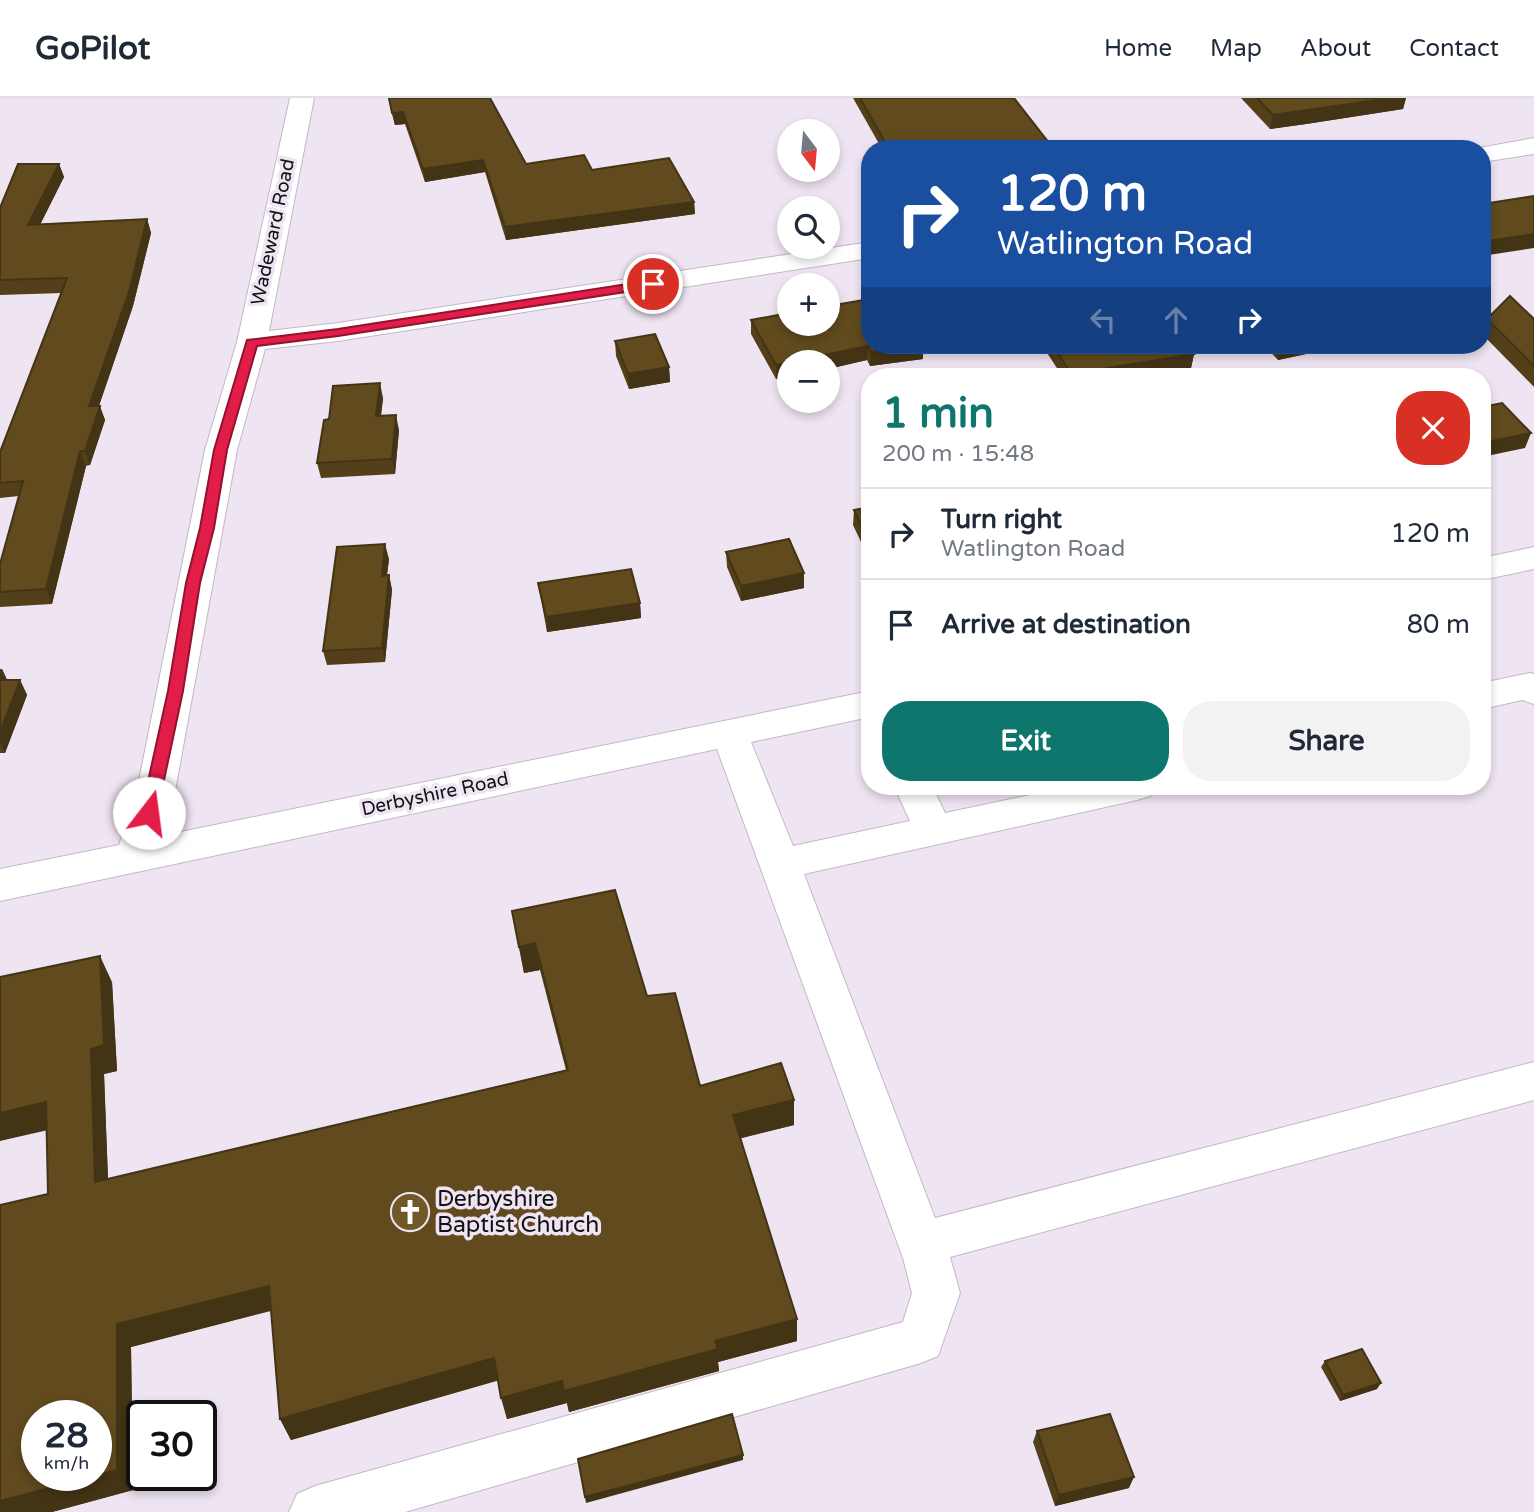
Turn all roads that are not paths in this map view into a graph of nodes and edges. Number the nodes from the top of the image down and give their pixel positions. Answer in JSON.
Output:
{"nodes":[{"id":1,"x":302,"y":98,"type":"edge"},
{"id":2,"x":1534,"y":146,"type":"edge"},
{"id":3,"x":1491,"y":153,"type":"edge"},
{"id":4,"x":861,"y":251,"type":"edge"},
{"id":5,"x":251,"y":342,"type":"junction"},
{"id":6,"x":1534,"y":558,"type":"edge"},
{"id":7,"x":1491,"y":567,"type":"edge"},
{"id":8,"x":1534,"y":691,"type":"edge"},
{"id":9,"x":1491,"y":694,"type":"edge"},
{"id":10,"x":861,"y":706,"type":"edge"},
{"id":11,"x":729,"y":733,"type":"junction"},
{"id":12,"x":917,"y":795,"type":"edge"},
{"id":13,"x":1095,"y":795,"type":"edge"},
{"id":14,"x":934,"y":830,"type":"junction"},
{"id":15,"x":135,"y":857,"type":"junction"},
{"id":16,"x":780,"y":864,"type":"junction"},
{"id":17,"x":0,"y":885,"type":"edge"},
{"id":18,"x":1534,"y":1081,"type":"edge"},
{"id":19,"x":921,"y":1243,"type":"junction"},
{"id":20,"x":315,"y":1512,"type":"edge"}],
"edges":[{"from":1,"to":5,"type":"street","name":"Wadeward Road"},
{"from":2,"to":3,"type":"street"},
{"from":4,"to":5,"type":"street"},
{"from":5,"to":15,"type":"street","name":"Wadeward Road"},
{"from":6,"to":7,"type":"street"},
{"from":8,"to":9,"type":"street"},
{"from":10,"to":11,"type":"street","name":"Derbyshire Road"},
{"from":11,"to":15,"type":"street","name":"Derbyshire Road"},
{"from":11,"to":16,"type":"street"},
{"from":12,"to":14,"type":"street"},
{"from":13,"to":14,"type":"street"},
{"from":14,"to":16,"type":"street"},
{"from":15,"to":17,"type":"street","name":"Derbyshire Road"},
{"from":16,"to":19,"type":"street"},
{"from":18,"to":19,"type":"street"},
{"from":19,"to":20,"type":"street"}]}
